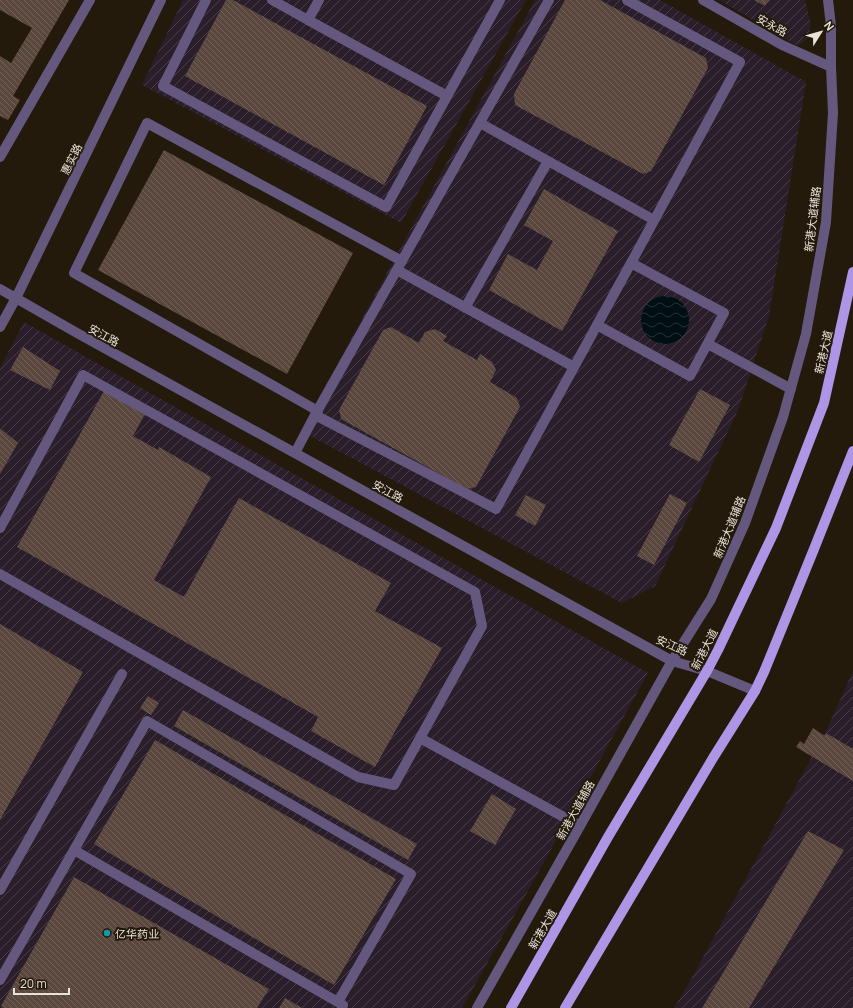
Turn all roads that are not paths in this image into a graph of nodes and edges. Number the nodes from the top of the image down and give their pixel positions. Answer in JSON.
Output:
{"nodes":[{"id":1,"x":90,"y":0,"type":"edge"},
{"id":2,"x":161,"y":0,"type":"edge"},
{"id":3,"x":206,"y":0,"type":"edge"},
{"id":4,"x":272,"y":0,"type":"edge"},
{"id":5,"x":319,"y":0,"type":"edge"},
{"id":6,"x":500,"y":0,"type":"edge"},
{"id":7,"x":549,"y":0,"type":"edge"},
{"id":8,"x":627,"y":0,"type":"edge"},
{"id":9,"x":703,"y":0,"type":"edge"},
{"id":10,"x":828,"y":0,"type":"edge"},
{"id":11,"x":308,"y":20,"type":"junction"},
{"id":12,"x":831,"y":67,"type":"junction"},
{"id":13,"x":447,"y":96,"type":"junction"},
{"id":14,"x":480,"y":124,"type":"junction"},
{"id":15,"x":0,"y":157,"type":"edge"},
{"id":16,"x":548,"y":161,"type":"junction"},
{"id":17,"x":654,"y":220,"type":"junction"},
{"id":18,"x":402,"y":261,"type":"junction"},
{"id":19,"x":631,"y":263,"type":"junction"},
{"id":20,"x":397,"y":270,"type":"junction"},
{"id":21,"x":853,"y":272,"type":"edge"},
{"id":22,"x":0,"y":289,"type":"edge"},
{"id":23,"x":16,"y":298,"type":"junction"},
{"id":24,"x":465,"y":308,"type":"junction"},
{"id":25,"x":597,"y":325,"type":"junction"},
{"id":26,"x":0,"y":327,"type":"edge"},
{"id":27,"x":708,"y":344,"type":"junction"},
{"id":28,"x":574,"y":367,"type":"junction"},
{"id":29,"x":791,"y":389,"type":"junction"},
{"id":30,"x":317,"y":413,"type":"junction"},
{"id":31,"x":853,"y":451,"type":"edge"},
{"id":32,"x":295,"y":453,"type":"junction"},
{"id":33,"x":0,"y":528,"type":"edge"},
{"id":34,"x":0,"y":574,"type":"edge"},
{"id":35,"x":672,"y":661,"type":"junction"},
{"id":36,"x":707,"y":671,"type":"junction"},
{"id":37,"x":122,"y":674,"type":"dead end"},
{"id":38,"x":755,"y":691,"type":"junction"},
{"id":39,"x":420,"y":738,"type":"junction"},
{"id":40,"x":580,"y":826,"type":"junction"},
{"id":41,"x":74,"y":850,"type":"junction"},
{"id":42,"x":4,"y":875,"type":"edge"},
{"id":43,"x":0,"y":890,"type":"edge"},
{"id":44,"x":0,"y":980,"type":"edge"},
{"id":45,"x":340,"y":1005,"type":"edge"},
{"id":46,"x":477,"y":1008,"type":"edge"},
{"id":47,"x":511,"y":1008,"type":"edge"},
{"id":48,"x":565,"y":1008,"type":"edge"}],
"edges":[{"from":1,"to":15,"type":"street"},
{"from":2,"to":23,"type":"street","name":"惠实路"},
{"from":3,"to":13,"type":"street"},
{"from":4,"to":11,"type":"street"},
{"from":5,"to":11,"type":"street"},
{"from":6,"to":13,"type":"street"},
{"from":7,"to":14,"type":"street"},
{"from":8,"to":17,"type":"street"},
{"from":9,"to":12,"type":"street","name":"安永路"},
{"from":10,"to":12,"type":"street","name":"新港大道辅路"},
{"from":11,"to":13,"type":"street"},
{"from":12,"to":29,"type":"street","name":"新港大道辅路"},
{"from":14,"to":16,"type":"street"},
{"from":14,"to":18,"type":"street"},
{"from":16,"to":17,"type":"street"},
{"from":16,"to":24,"type":"street"},
{"from":17,"to":19,"type":"street"},
{"from":18,"to":20,"type":"street"},
{"from":18,"to":30,"type":"street"},
{"from":19,"to":25,"type":"street"},
{"from":19,"to":27,"type":"street"},
{"from":20,"to":24,"type":"street"},
{"from":20,"to":30,"type":"street"},
{"from":21,"to":36,"type":"main road","name":"新港大道"},
{"from":22,"to":23,"type":"street","name":"安江路"},
{"from":23,"to":26,"type":"street","name":"惠实路"},
{"from":23,"to":32,"type":"street","name":"安江路"},
{"from":24,"to":28,"type":"street"},
{"from":25,"to":27,"type":"street"},
{"from":25,"to":28,"type":"street"},
{"from":27,"to":29,"type":"street"},
{"from":28,"to":30,"type":"street"},
{"from":29,"to":35,"type":"street","name":"新港大道辅路"},
{"from":30,"to":32,"type":"street"},
{"from":31,"to":38,"type":"main road"},
{"from":32,"to":35,"type":"street","name":"安江路"},
{"from":33,"to":39,"type":"street"},
{"from":34,"to":39,"type":"street"},
{"from":35,"to":36,"type":"street","name":"安江路"},
{"from":35,"to":40,"type":"street","name":"新港大道辅路"},
{"from":36,"to":38,"type":"street","name":"安江路"},
{"from":36,"to":47,"type":"main road","name":"新港大道"},
{"from":37,"to":42,"type":"street"},
{"from":38,"to":48,"type":"main road"},
{"from":39,"to":40,"type":"street"},
{"from":40,"to":46,"type":"street","name":"新港大道辅路"},
{"from":41,"to":44,"type":"street"},
{"from":41,"to":45,"type":"street"},
{"from":41,"to":45,"type":"street"},
{"from":42,"to":43,"type":"street"}]}
